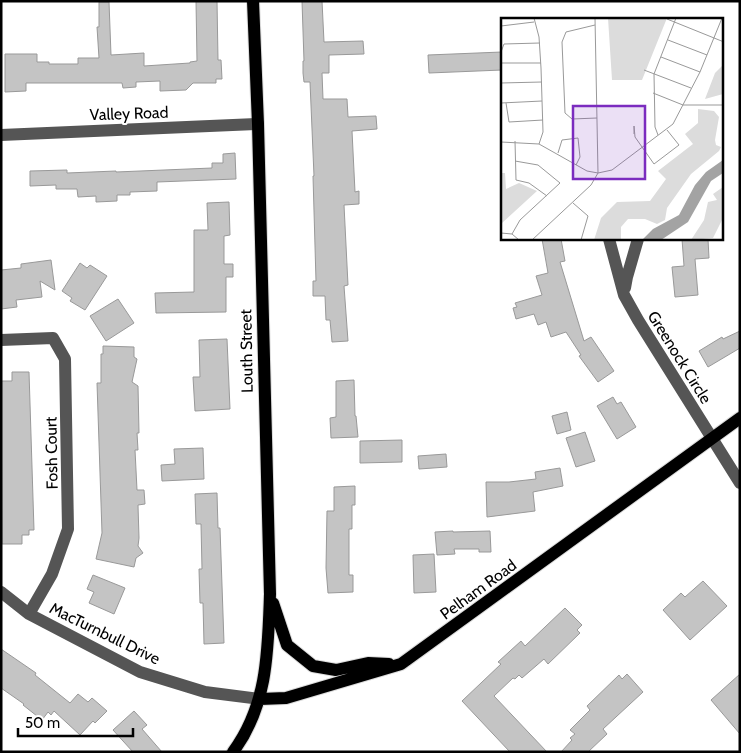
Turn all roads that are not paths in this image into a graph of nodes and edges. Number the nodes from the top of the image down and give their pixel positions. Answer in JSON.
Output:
{"nodes":[{"id":1,"x":253,"y":1,"type":"edge"},
{"id":2,"x":258,"y":124,"type":"junction"},
{"id":3,"x":1,"y":135,"type":"edge"},
{"id":4,"x":609,"y":240,"type":"edge"},
{"id":5,"x":638,"y":240,"type":"edge"},
{"id":6,"x":624,"y":293,"type":"junction"},
{"id":7,"x":1,"y":340,"type":"edge"},
{"id":8,"x":740,"y":418,"type":"edge"},
{"id":9,"x":711,"y":438,"type":"junction"},
{"id":10,"x":740,"y":483,"type":"edge"},
{"id":11,"x":1,"y":592,"type":"edge"},
{"id":12,"x":270,"y":594,"type":"junction"},
{"id":13,"x":29,"y":614,"type":"junction"},
{"id":14,"x":401,"y":664,"type":"junction"},
{"id":15,"x":260,"y":699,"type":"junction"},
{"id":16,"x":233,"y":752,"type":"edge"}],
"edges":[{"from":1,"to":2,"type":"main road","name":"Louth Street"},
{"from":2,"to":3,"type":"street","name":"Valley Road"},
{"from":2,"to":12,"type":"main road","name":"Louth Street"},
{"from":4,"to":6,"type":"street","name":"Greenock Circle"},
{"from":5,"to":6,"type":"street"},
{"from":6,"to":9,"type":"street","name":"Greenock Circle"},
{"from":7,"to":13,"type":"street","name":"Fosh Court"},
{"from":8,"to":9,"type":"main road","name":"Pelham Road"},
{"from":9,"to":10,"type":"street","name":"Greenock Circle"},
{"from":9,"to":14,"type":"main road","name":"Pelham Road"},
{"from":11,"to":13,"type":"street","name":"MacTurnbull Drive"},
{"from":12,"to":14,"type":"main road"},
{"from":12,"to":15,"type":"main road","name":"Louth Street"},
{"from":13,"to":15,"type":"street","name":"MacTurnbull Drive"},
{"from":14,"to":15,"type":"main road","name":"Pelham Road"},
{"from":15,"to":16,"type":"main road"}]}
